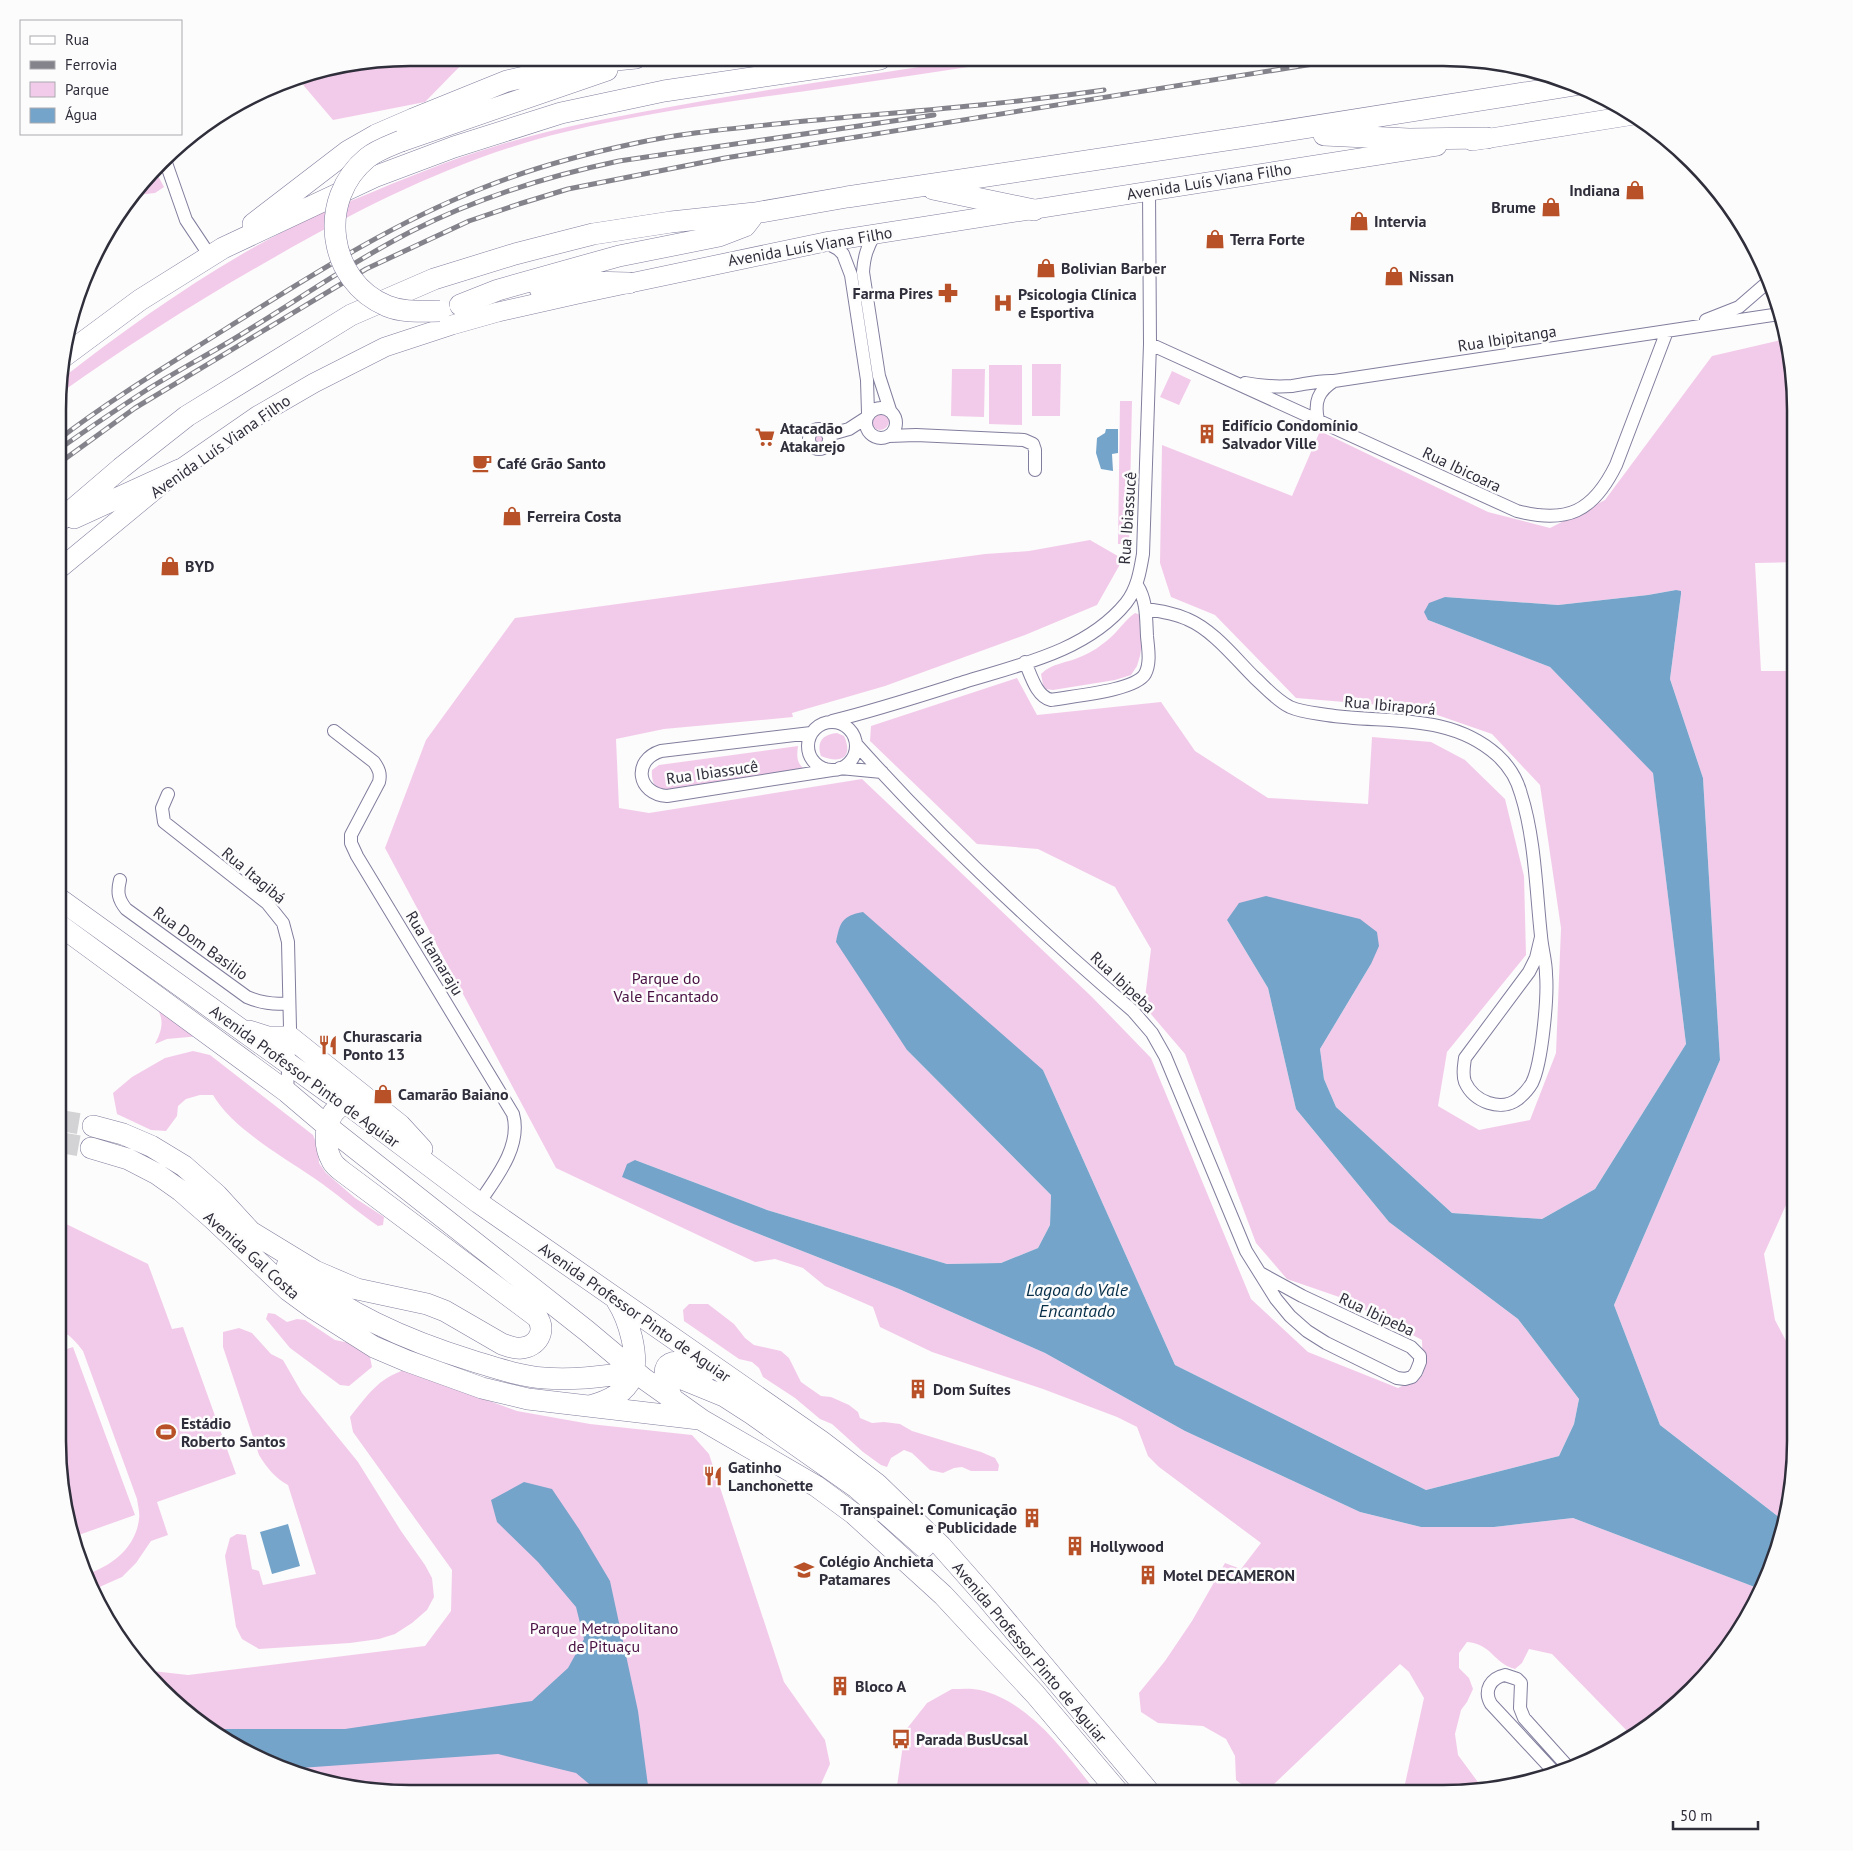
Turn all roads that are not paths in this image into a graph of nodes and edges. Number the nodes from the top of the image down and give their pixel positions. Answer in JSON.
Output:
{"nodes":[{"id":1,"x":573,"y":66,"type":"edge"},
{"id":2,"x":617,"y":66,"type":"edge"},
{"id":3,"x":828,"y":66,"type":"edge"},
{"id":4,"x":1562,"y":87,"type":"edge"},
{"id":5,"x":1623,"y":117,"type":"edge"},
{"id":6,"x":1259,"y":135,"type":"junction"},
{"id":7,"x":1487,"y":138,"type":"junction"},
{"id":8,"x":167,"y":167,"type":"edge"},
{"id":9,"x":920,"y":186,"type":"junction"},
{"id":10,"x":1149,"y":190,"type":"junction"},
{"id":11,"x":1034,"y":210,"type":"junction"},
{"id":12,"x":755,"y":213,"type":"junction"},
{"id":13,"x":875,"y":234,"type":"junction"},
{"id":14,"x":825,"y":242,"type":"junction"},
{"id":15,"x":216,"y":252,"type":"junction"},
{"id":16,"x":629,"y":283,"type":"junction"},
{"id":17,"x":1764,"y":285,"type":"edge"},
{"id":18,"x":450,"y":308,"type":"junction"},
{"id":19,"x":1773,"y":315,"type":"edge"},
{"id":20,"x":1685,"y":328,"type":"junction"},
{"id":21,"x":1667,"y":330,"type":"junction"},
{"id":22,"x":1150,"y":344,"type":"junction"},
{"id":23,"x":72,"y":351,"type":"edge"},
{"id":24,"x":1230,"y":381,"type":"junction"},
{"id":25,"x":1334,"y":381,"type":"junction"},
{"id":26,"x":893,"y":415,"type":"junction"},
{"id":27,"x":867,"y":416,"type":"junction"},
{"id":28,"x":1318,"y":420,"type":"junction"},
{"id":29,"x":849,"y":429,"type":"junction"},
{"id":30,"x":869,"y":433,"type":"junction"},
{"id":31,"x":828,"y":435,"type":"dead end"},
{"id":32,"x":916,"y":435,"type":"junction"},
{"id":33,"x":889,"y":436,"type":"junction"},
{"id":34,"x":179,"y":470,"type":"junction"},
{"id":35,"x":1035,"y":470,"type":"dead end"},
{"id":36,"x":66,"y":517,"type":"edge"},
{"id":37,"x":66,"y":520,"type":"edge"},
{"id":38,"x":66,"y":563,"type":"edge"},
{"id":39,"x":1137,"y":585,"type":"junction"},
{"id":40,"x":1146,"y":609,"type":"junction"},
{"id":41,"x":1026,"y":662,"type":"junction"},
{"id":42,"x":879,"y":709,"type":"junction"},
{"id":43,"x":832,"y":721,"type":"junction"},
{"id":44,"x":334,"y":731,"type":"dead end"},
{"id":45,"x":851,"y":731,"type":"junction"},
{"id":46,"x":811,"y":733,"type":"junction"},
{"id":47,"x":856,"y":744,"type":"junction"},
{"id":48,"x":836,"y":769,"type":"junction"},
{"id":49,"x":882,"y":772,"type":"junction"},
{"id":50,"x":168,"y":794,"type":"dead end"},
{"id":51,"x":120,"y":880,"type":"dead end"},
{"id":52,"x":66,"y":904,"type":"edge"},
{"id":53,"x":66,"y":930,"type":"edge"},
{"id":54,"x":1541,"y":937,"type":"junction"},
{"id":55,"x":289,"y":1003,"type":"junction"},
{"id":56,"x":239,"y":1028,"type":"junction"},
{"id":57,"x":290,"y":1037,"type":"junction"},
{"id":58,"x":288,"y":1064,"type":"junction"},
{"id":59,"x":287,"y":1092,"type":"junction"},
{"id":60,"x":373,"y":1102,"type":"junction"},
{"id":61,"x":346,"y":1103,"type":"junction"},
{"id":62,"x":93,"y":1126,"type":"tunnel mouth"},
{"id":63,"x":327,"y":1126,"type":"junction"},
{"id":64,"x":91,"y":1148,"type":"tunnel mouth"},
{"id":65,"x":452,"y":1183,"type":"junction"},
{"id":66,"x":479,"y":1203,"type":"junction"},
{"id":67,"x":251,"y":1232,"type":"junction"},
{"id":68,"x":1260,"y":1273,"type":"junction"},
{"id":69,"x":616,"y":1299,"type":"junction"},
{"id":70,"x":629,"y":1328,"type":"junction"},
{"id":71,"x":587,"y":1331,"type":"junction"},
{"id":72,"x":633,"y":1371,"type":"junction"},
{"id":73,"x":612,"y":1375,"type":"dead end"},
{"id":74,"x":680,"y":1378,"type":"dead end"},
{"id":75,"x":732,"y":1380,"type":"junction"},
{"id":76,"x":673,"y":1400,"type":"junction"},
{"id":77,"x":588,"y":1407,"type":"junction"},
{"id":78,"x":702,"y":1420,"type":"junction"},
{"id":79,"x":986,"y":1597,"type":"junction"},
{"id":80,"x":1564,"y":1763,"type":"edge"},
{"id":81,"x":1551,"y":1768,"type":"edge"},
{"id":82,"x":1112,"y":1785,"type":"edge"},
{"id":83,"x":1143,"y":1785,"type":"edge"}],
"edges":[{"from":1,"to":15,"type":"main road"},
{"from":2,"to":18,"type":"main road","bridge":true},
{"from":3,"to":15,"type":"main road"},
{"from":4,"to":6,"type":"main road"},
{"from":5,"to":7,"type":"main road","name":"Avenida Luís Viana Filho"},
{"from":6,"to":7,"type":"main road"},
{"from":6,"to":9,"type":"main road"},
{"from":7,"to":10,"type":"main road","name":"Avenida Luís Viana Filho"},
{"from":8,"to":15,"type":"street"},
{"from":9,"to":11,"type":"main road"},
{"from":9,"to":12,"type":"main road"},
{"from":10,"to":11,"type":"main road","name":"Avenida Luís Viana Filho"},
{"from":10,"to":22,"type":"street","name":"Rua Ibiassucê"},
{"from":11,"to":13,"type":"main road","name":"Avenida Luís Viana Filho"},
{"from":12,"to":18,"type":"main road"},
{"from":12,"to":36,"type":"main road"},
{"from":13,"to":14,"type":"main road","name":"Avenida Luís Viana Filho"},
{"from":13,"to":26,"type":"street"},
{"from":14,"to":16,"type":"main road","name":"Avenida Luís Viana Filho"},
{"from":14,"to":27,"type":"street"},
{"from":15,"to":23,"type":"main road"},
{"from":16,"to":18,"type":"main road"},
{"from":16,"to":34,"type":"main road","name":"Avenida Luís Viana Filho"},
{"from":17,"to":20,"type":"street","name":"Rua Ibipitanga"},
{"from":19,"to":20,"type":"street","name":"Rua Ibipitanga"},
{"from":20,"to":21,"type":"street","name":"Rua Ibipitanga"},
{"from":21,"to":25,"type":"street","name":"Rua Ibipitanga"},
{"from":21,"to":28,"type":"street","name":"Rua Ibicoara"},
{"from":22,"to":24,"type":"street","name":"Rua Ibicoara"},
{"from":22,"to":39,"type":"street","name":"Rua Ibiassucê"},
{"from":24,"to":25,"type":"street","name":"Rua Ibipitanga"},
{"from":24,"to":28,"type":"street","name":"Rua Ibicoara"},
{"from":25,"to":28,"type":"street"},
{"from":26,"to":27,"type":"street"},
{"from":26,"to":32,"type":"street"},
{"from":26,"to":33,"type":"street"},
{"from":27,"to":29,"type":"street"},
{"from":27,"to":30,"type":"street"},
{"from":29,"to":30,"type":"street"},
{"from":29,"to":31,"type":"street"},
{"from":30,"to":33,"type":"street"},
{"from":32,"to":33,"type":"street"},
{"from":32,"to":35,"type":"street"},
{"from":34,"to":37,"type":"main road"},
{"from":34,"to":38,"type":"main road","name":"Avenida Luís Viana Filho"},
{"from":39,"to":40,"type":"street"},
{"from":39,"to":41,"type":"street","name":"Rua Ibiassucê"},
{"from":40,"to":41,"type":"street"},
{"from":40,"to":54,"type":"street","name":"Rua Ibiraporá"},
{"from":41,"to":42,"type":"street","name":"Rua Ibiassucê"},
{"from":42,"to":43,"type":"street","name":"Rua Ibiassucê"},
{"from":42,"to":45,"type":"street","name":"Rua Ibiassucê"},
{"from":43,"to":45,"type":"street"},
{"from":43,"to":46,"type":"street"},
{"from":44,"to":66,"type":"street","name":"Rua Itamaraju"},
{"from":45,"to":47,"type":"street"},
{"from":46,"to":48,"type":"street"},
{"from":46,"to":48,"type":"street","name":"Rua Ibiassucê"},
{"from":47,"to":48,"type":"street"},
{"from":47,"to":49,"type":"street","name":"Rua Ibipeba"},
{"from":48,"to":49,"type":"street"},
{"from":49,"to":68,"type":"street","name":"Rua Ibipeba"},
{"from":50,"to":55,"type":"street","name":"Rua Itagibá"},
{"from":51,"to":55,"type":"street","name":"Rua Dom Basilio"},
{"from":52,"to":56,"type":"main road","name":"Avenida Professor Pinto de Aguiar"},
{"from":53,"to":59,"type":"main road","name":"Avenida Professor Pinto de Aguiar"},
{"from":54,"to":54,"type":"street","name":"Rua Ibiraporá"},
{"from":55,"to":57,"type":"street","name":"Rua Itagibá"},
{"from":56,"to":57,"type":"main road"},
{"from":56,"to":58,"type":"main road","name":"Avenida Professor Pinto de Aguiar"},
{"from":57,"to":58,"type":"street","name":"Rua Itagibá"},
{"from":57,"to":60,"type":"main road"},
{"from":58,"to":59,"type":"street","name":"Rua Itagibá"},
{"from":58,"to":61,"type":"main road","name":"Avenida Professor Pinto de Aguiar"},
{"from":59,"to":63,"type":"main road","name":"Avenida Professor Pinto de Aguiar"},
{"from":60,"to":61,"type":"main road"},
{"from":60,"to":65,"type":"main road"},
{"from":61,"to":63,"type":"main road"},
{"from":61,"to":65,"type":"main road","name":"Avenida Professor Pinto de Aguiar"},
{"from":62,"to":67,"type":"main road"},
{"from":63,"to":67,"type":"main road"},
{"from":63,"to":71,"type":"main road","name":"Avenida Professor Pinto de Aguiar"},
{"from":64,"to":77,"type":"main road","name":"Avenida Gal Costa"},
{"from":65,"to":66,"type":"main road","name":"Avenida Professor Pinto de Aguiar"},
{"from":66,"to":69,"type":"main road","name":"Avenida Professor Pinto de Aguiar"},
{"from":67,"to":73,"type":"main road"},
{"from":68,"to":68,"type":"street","name":"Rua Ibipeba"},
{"from":69,"to":70,"type":"main road"},
{"from":69,"to":75,"type":"main road","name":"Avenida Professor Pinto de Aguiar"},
{"from":70,"to":71,"type":"main road"},
{"from":70,"to":72,"type":"main road"},
{"from":71,"to":72,"type":"main road","name":"Avenida Professor Pinto de Aguiar"},
{"from":72,"to":76,"type":"main road","name":"Avenida Professor Pinto de Aguiar"},
{"from":72,"to":77,"type":"main road"},
{"from":74,"to":79,"type":"main road"},
{"from":75,"to":76,"type":"main road"},
{"from":75,"to":79,"type":"main road","name":"Avenida Professor Pinto de Aguiar"},
{"from":76,"to":78,"type":"main road","name":"Avenida Professor Pinto de Aguiar"},
{"from":77,"to":78,"type":"main road","name":"Avenida Gal Costa"},
{"from":78,"to":82,"type":"main road","name":"Avenida Professor Pinto de Aguiar"},
{"from":79,"to":83,"type":"main road","name":"Avenida Professor Pinto de Aguiar"},
{"from":80,"to":81,"type":"street"}]}
